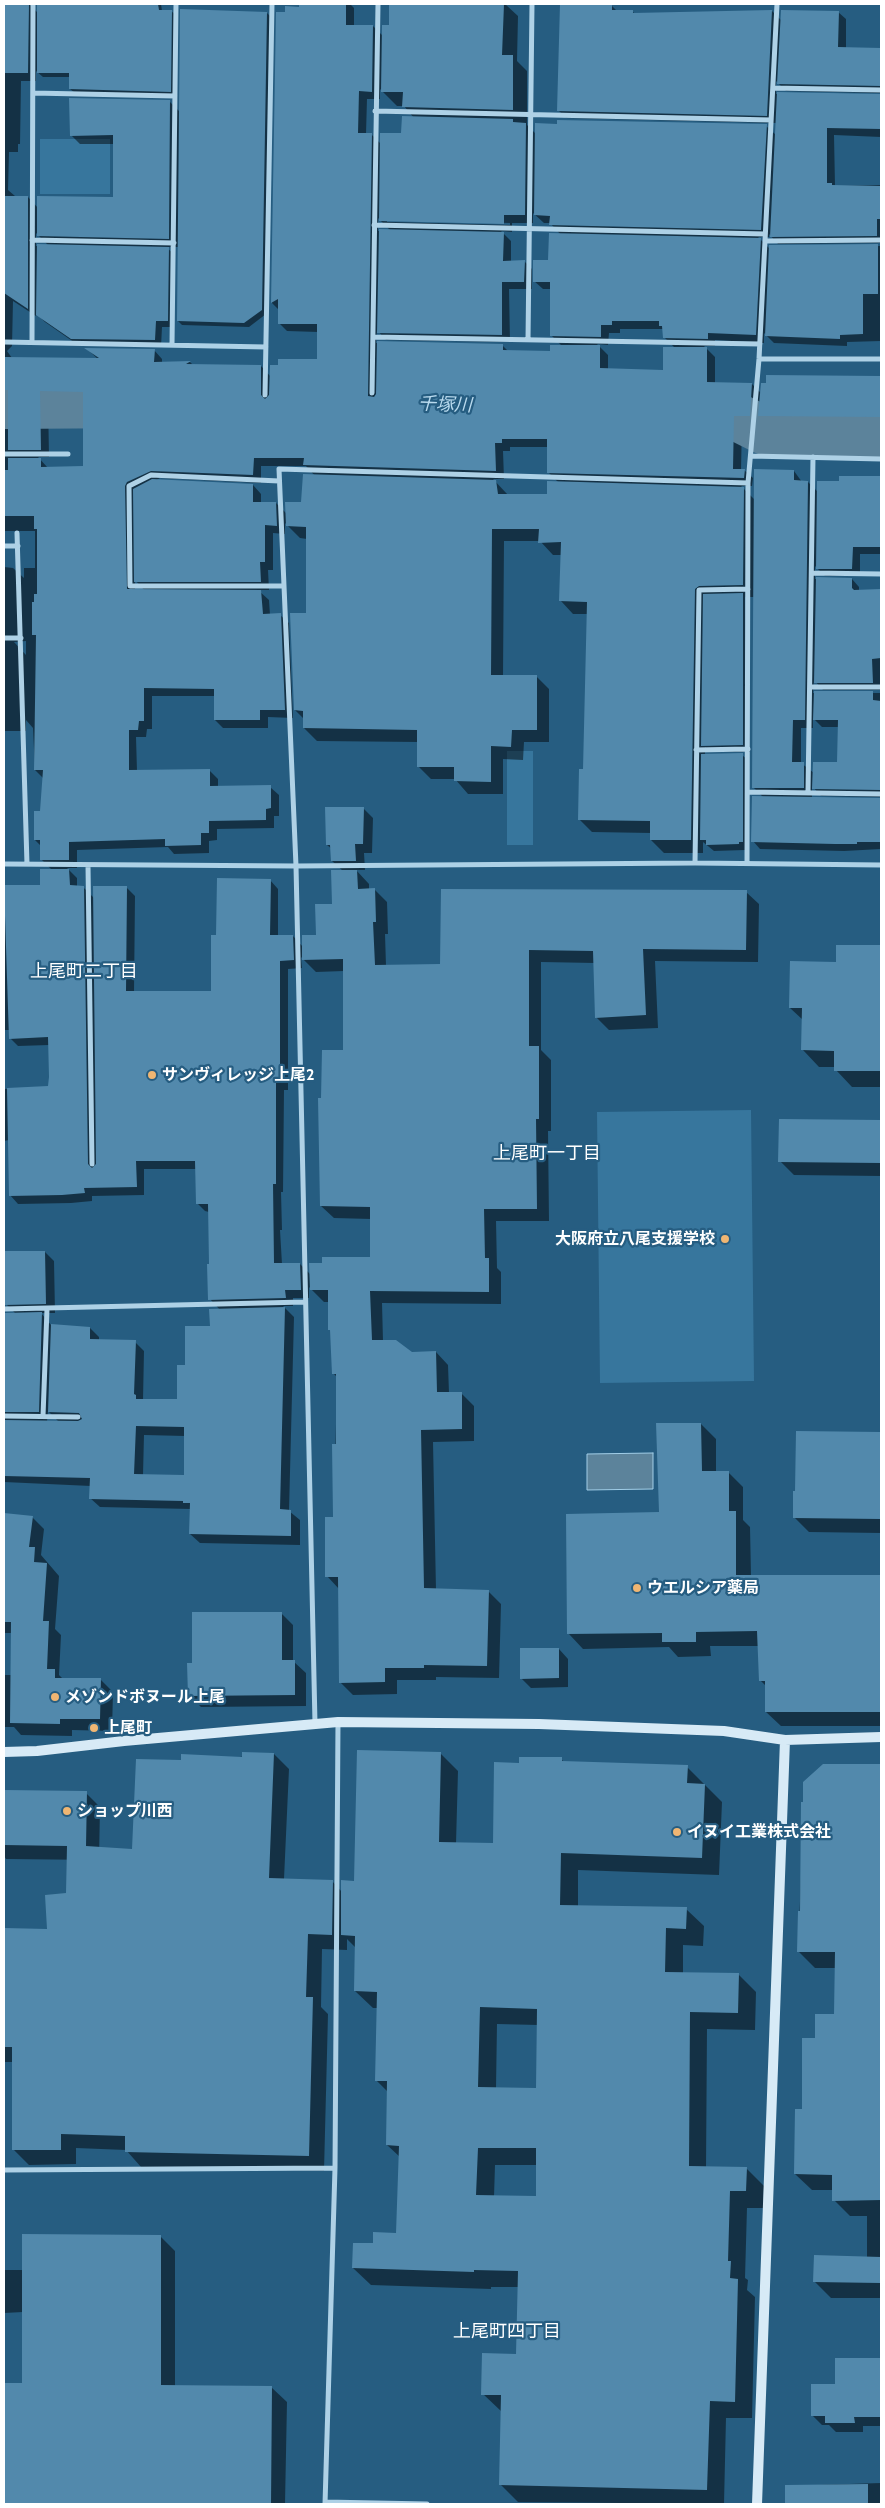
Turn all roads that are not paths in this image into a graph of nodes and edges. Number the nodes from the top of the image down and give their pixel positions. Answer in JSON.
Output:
{"nodes":[{"id":1,"x":33,"y":4,"type":"edge"},
{"id":2,"x":176,"y":4,"type":"edge"},
{"id":3,"x":272,"y":4,"type":"edge"},
{"id":4,"x":378,"y":4,"type":"edge"},
{"id":5,"x":532,"y":4,"type":"edge"},
{"id":6,"x":777,"y":4,"type":"edge"},
{"id":7,"x":773,"y":88,"type":"junction"},
{"id":8,"x":881,"y":90,"type":"edge"},
{"id":9,"x":33,"y":93,"type":"junction"},
{"id":10,"x":175,"y":96,"type":"junction"},
{"id":11,"x":375,"y":110,"type":"junction"},
{"id":12,"x":532,"y":114,"type":"junction"},
{"id":13,"x":771,"y":120,"type":"junction"},
{"id":14,"x":374,"y":225,"type":"junction"},
{"id":15,"x":529,"y":229,"type":"junction"},
{"id":16,"x":765,"y":234,"type":"junction"},
{"id":17,"x":32,"y":240,"type":"junction"},
{"id":18,"x":881,"y":240,"type":"edge"},
{"id":19,"x":765,"y":241,"type":"junction"},
{"id":20,"x":174,"y":243,"type":"junction"},
{"id":21,"x":373,"y":337,"type":"junction"},
{"id":22,"x":528,"y":340,"type":"junction"},
{"id":23,"x":4,"y":342,"type":"edge"},
{"id":24,"x":32,"y":342,"type":"junction"},
{"id":25,"x":760,"y":344,"type":"junction"},
{"id":26,"x":172,"y":345,"type":"junction"},
{"id":27,"x":266,"y":347,"type":"junction"},
{"id":28,"x":759,"y":359,"type":"junction"},
{"id":29,"x":881,"y":359,"type":"edge"},
{"id":30,"x":372,"y":393,"type":"dead end"},
{"id":31,"x":265,"y":395,"type":"dead end"},
{"id":32,"x":4,"y":454,"type":"edge"},
{"id":33,"x":68,"y":454,"type":"dead end"},
{"id":34,"x":750,"y":456,"type":"junction"},
{"id":35,"x":813,"y":457,"type":"junction"},
{"id":36,"x":881,"y":459,"type":"edge"},
{"id":37,"x":280,"y":481,"type":"junction"},
{"id":38,"x":748,"y":483,"type":"junction"},
{"id":39,"x":17,"y":533,"type":"dead end"},
{"id":40,"x":4,"y":546,"type":"edge"},
{"id":41,"x":18,"y":546,"type":"junction"},
{"id":42,"x":812,"y":574,"type":"junction"},
{"id":43,"x":881,"y":574,"type":"edge"},
{"id":44,"x":284,"y":586,"type":"junction"},
{"id":45,"x":748,"y":589,"type":"junction"},
{"id":46,"x":4,"y":638,"type":"edge"},
{"id":47,"x":21,"y":638,"type":"junction"},
{"id":48,"x":810,"y":687,"type":"junction"},
{"id":49,"x":881,"y":687,"type":"edge"},
{"id":50,"x":696,"y":750,"type":"junction"},
{"id":51,"x":748,"y":750,"type":"junction"},
{"id":52,"x":748,"y":792,"type":"junction"},
{"id":53,"x":808,"y":792,"type":"junction"},
{"id":54,"x":881,"y":794,"type":"edge"},
{"id":55,"x":694,"y":863,"type":"junction"},
{"id":56,"x":747,"y":863,"type":"junction"},
{"id":57,"x":4,"y":864,"type":"edge"},
{"id":58,"x":27,"y":864,"type":"junction"},
{"id":59,"x":88,"y":865,"type":"junction"},
{"id":60,"x":881,"y":865,"type":"edge"},
{"id":61,"x":296,"y":866,"type":"junction"},
{"id":62,"x":92,"y":1164,"type":"dead end"},
{"id":63,"x":305,"y":1302,"type":"junction"},
{"id":64,"x":4,"y":1309,"type":"edge"},
{"id":65,"x":47,"y":1309,"type":"junction"},
{"id":66,"x":4,"y":1416,"type":"edge"},
{"id":67,"x":43,"y":1416,"type":"junction"},
{"id":68,"x":78,"y":1417,"type":"dead end"},
{"id":69,"x":338,"y":1722,"type":"junction"},
{"id":70,"x":315,"y":1723,"type":"junction"},
{"id":71,"x":881,"y":1737,"type":"edge"},
{"id":72,"x":785,"y":1740,"type":"junction"},
{"id":73,"x":4,"y":1752,"type":"edge"},
{"id":74,"x":335,"y":2168,"type":"junction"},
{"id":75,"x":4,"y":2170,"type":"edge"},
{"id":76,"x":325,"y":2503,"type":"edge"},
{"id":77,"x":428,"y":2504,"type":"edge"},
{"id":78,"x":757,"y":2504,"type":"edge"}],
"edges":[{"from":1,"to":9,"type":"street"},
{"from":2,"to":10,"type":"street"},
{"from":3,"to":27,"type":"street"},
{"from":4,"to":11,"type":"street"},
{"from":5,"to":12,"type":"street"},
{"from":6,"to":7,"type":"street"},
{"from":7,"to":8,"type":"street"},
{"from":7,"to":13,"type":"street"},
{"from":9,"to":10,"type":"street"},
{"from":9,"to":17,"type":"street"},
{"from":10,"to":20,"type":"street"},
{"from":11,"to":12,"type":"street"},
{"from":11,"to":14,"type":"street"},
{"from":12,"to":13,"type":"street"},
{"from":12,"to":15,"type":"street"},
{"from":13,"to":16,"type":"street"},
{"from":14,"to":15,"type":"street"},
{"from":14,"to":21,"type":"street"},
{"from":15,"to":16,"type":"street"},
{"from":15,"to":22,"type":"street"},
{"from":16,"to":19,"type":"street"},
{"from":17,"to":20,"type":"street"},
{"from":17,"to":24,"type":"street"},
{"from":18,"to":19,"type":"street"},
{"from":19,"to":25,"type":"street"},
{"from":20,"to":26,"type":"street"},
{"from":21,"to":22,"type":"street"},
{"from":21,"to":30,"type":"street"},
{"from":22,"to":25,"type":"street"},
{"from":23,"to":24,"type":"street"},
{"from":24,"to":26,"type":"street"},
{"from":25,"to":28,"type":"street"},
{"from":26,"to":27,"type":"street"},
{"from":27,"to":31,"type":"street"},
{"from":28,"to":29,"type":"street"},
{"from":28,"to":34,"type":"street"},
{"from":32,"to":33,"type":"street"},
{"from":34,"to":35,"type":"street"},
{"from":34,"to":38,"type":"street"},
{"from":35,"to":36,"type":"street"},
{"from":35,"to":42,"type":"street"},
{"from":37,"to":38,"type":"street"},
{"from":37,"to":44,"type":"street"},
{"from":37,"to":44,"type":"street"},
{"from":38,"to":45,"type":"street"},
{"from":39,"to":41,"type":"street"},
{"from":40,"to":41,"type":"street"},
{"from":41,"to":47,"type":"street"},
{"from":42,"to":43,"type":"street"},
{"from":42,"to":48,"type":"street"},
{"from":44,"to":61,"type":"street"},
{"from":45,"to":50,"type":"street"},
{"from":45,"to":51,"type":"street"},
{"from":46,"to":47,"type":"street"},
{"from":47,"to":58,"type":"street"},
{"from":48,"to":49,"type":"street"},
{"from":48,"to":53,"type":"street"},
{"from":50,"to":51,"type":"street"},
{"from":50,"to":55,"type":"street"},
{"from":51,"to":52,"type":"street"},
{"from":52,"to":53,"type":"street"},
{"from":52,"to":56,"type":"street"},
{"from":53,"to":54,"type":"street"},
{"from":55,"to":56,"type":"street"},
{"from":55,"to":61,"type":"street"},
{"from":56,"to":60,"type":"street"},
{"from":57,"to":58,"type":"street"},
{"from":58,"to":59,"type":"street"},
{"from":59,"to":61,"type":"street"},
{"from":59,"to":62,"type":"street"},
{"from":61,"to":63,"type":"street"},
{"from":63,"to":65,"type":"street"},
{"from":63,"to":70,"type":"street"},
{"from":64,"to":65,"type":"street"},
{"from":65,"to":67,"type":"street"},
{"from":66,"to":67,"type":"street"},
{"from":67,"to":68,"type":"street"},
{"from":69,"to":70,"type":"street"},
{"from":69,"to":72,"type":"street"},
{"from":69,"to":74,"type":"street"},
{"from":70,"to":73,"type":"street"},
{"from":71,"to":72,"type":"street"},
{"from":72,"to":78,"type":"street"},
{"from":74,"to":75,"type":"street"},
{"from":74,"to":76,"type":"street"},
{"from":76,"to":77,"type":"street"}]}
